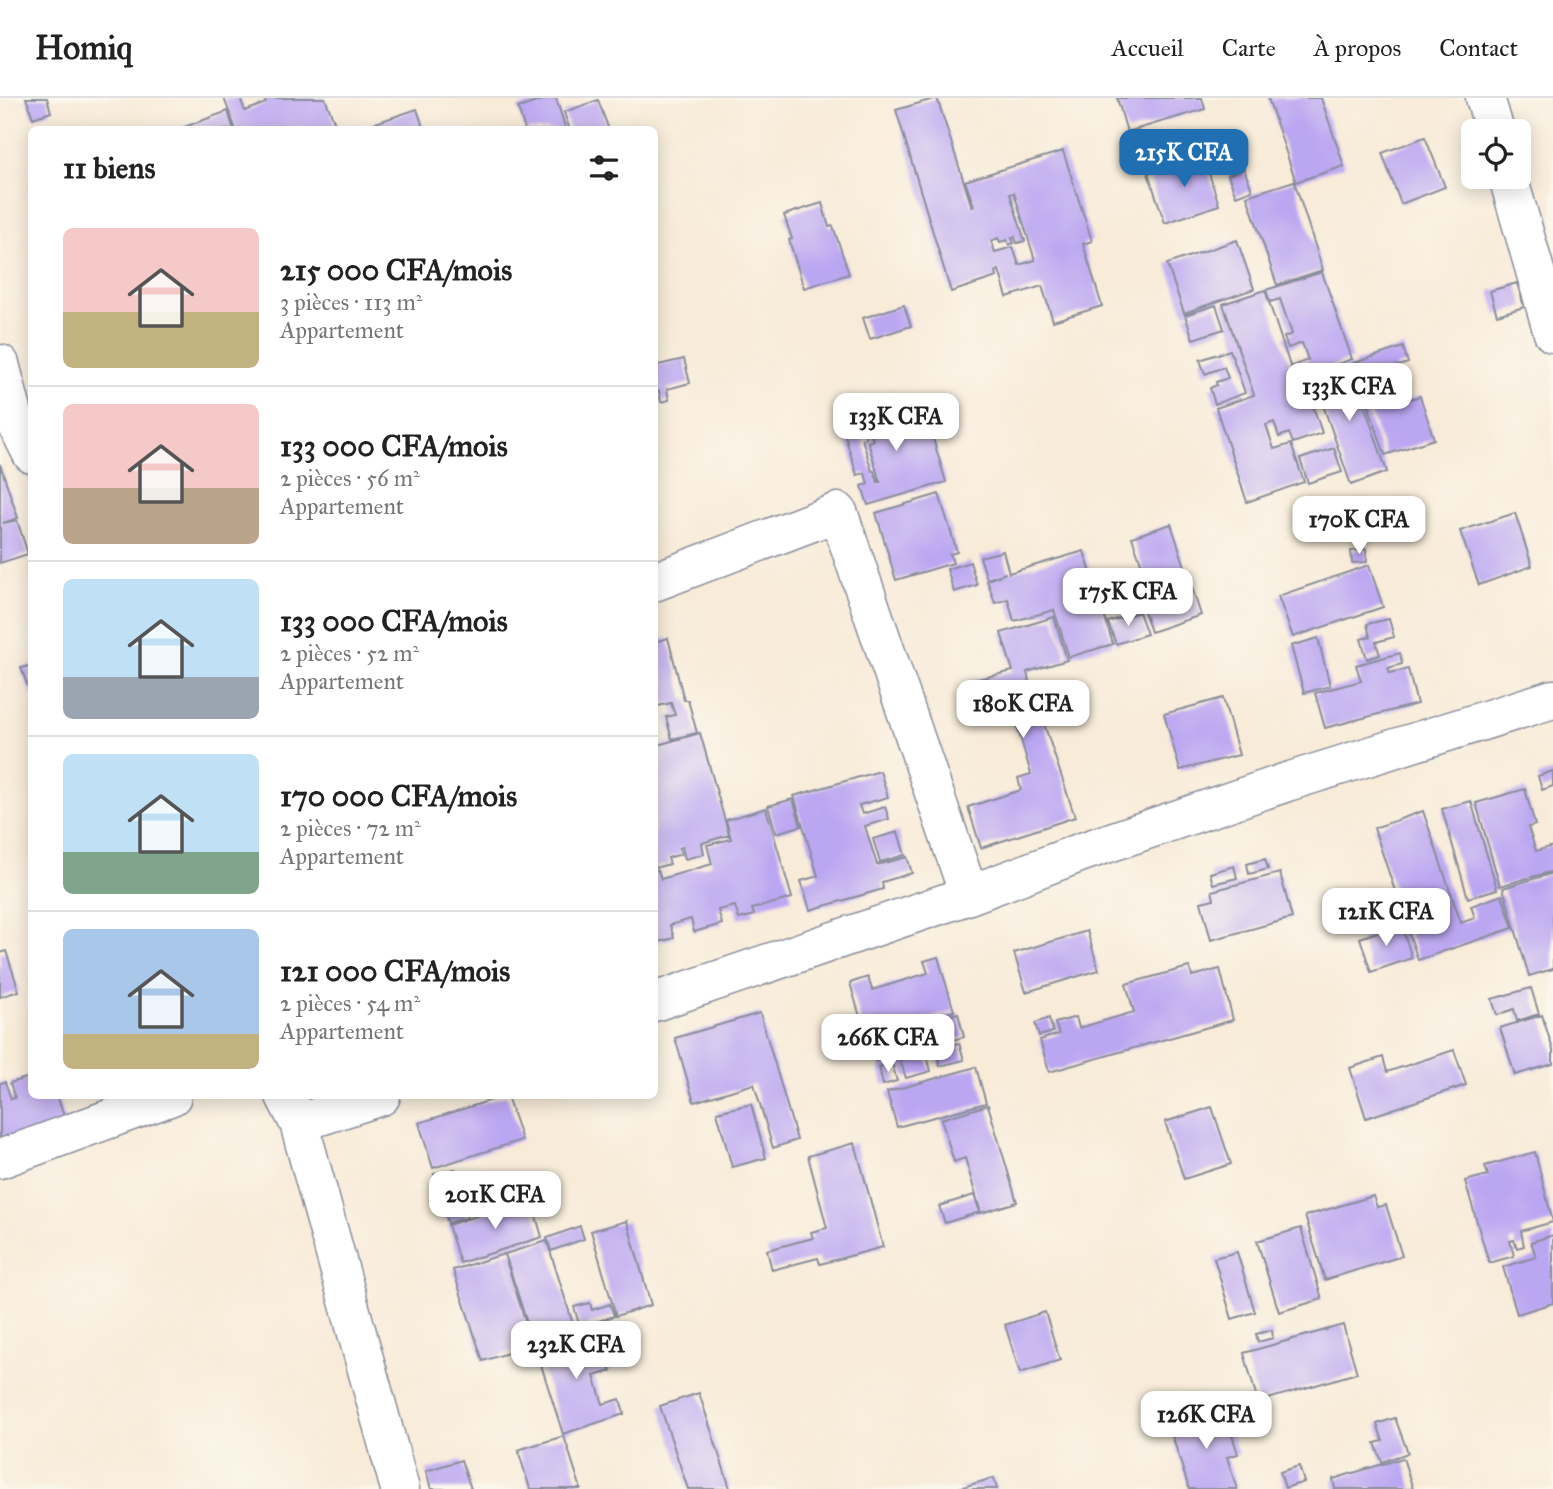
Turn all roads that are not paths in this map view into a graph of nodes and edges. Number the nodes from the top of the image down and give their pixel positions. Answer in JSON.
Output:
{"nodes":[{"id":1,"x":1485,"y":98,"type":"edge"},
{"id":2,"x":1491,"y":119,"type":"edge"},
{"id":3,"x":1511,"y":189,"type":"edge"},
{"id":4,"x":1553,"y":333,"type":"edge"},
{"id":5,"x":0,"y":365,"type":"edge"},
{"id":6,"x":7,"y":421,"type":"edge"},
{"id":7,"x":28,"y":449,"type":"edge"},
{"id":8,"x":658,"y":580,"type":"edge"},
{"id":9,"x":1553,"y":699,"type":"edge"},
{"id":10,"x":969,"y":895,"type":"junction"},
{"id":11,"x":658,"y":1001,"type":"edge"},
{"id":12,"x":164,"y":1099,"type":"edge"},
{"id":13,"x":360,"y":1099,"type":"edge"},
{"id":14,"x":292,"y":1109,"type":"edge"},
{"id":15,"x":0,"y":1158,"type":"edge"},
{"id":16,"x":400,"y":1489,"type":"edge"}],
"edges":[{"from":1,"to":2,"type":"street"},
{"from":3,"to":4,"type":"street"},
{"from":5,"to":6,"type":"street"},
{"from":6,"to":7,"type":"street"},
{"from":8,"to":10,"type":"street"},
{"from":9,"to":10,"type":"street"},
{"from":10,"to":11,"type":"street"},
{"from":12,"to":15,"type":"street"},
{"from":13,"to":14,"type":"street"},
{"from":14,"to":16,"type":"street"}]}
